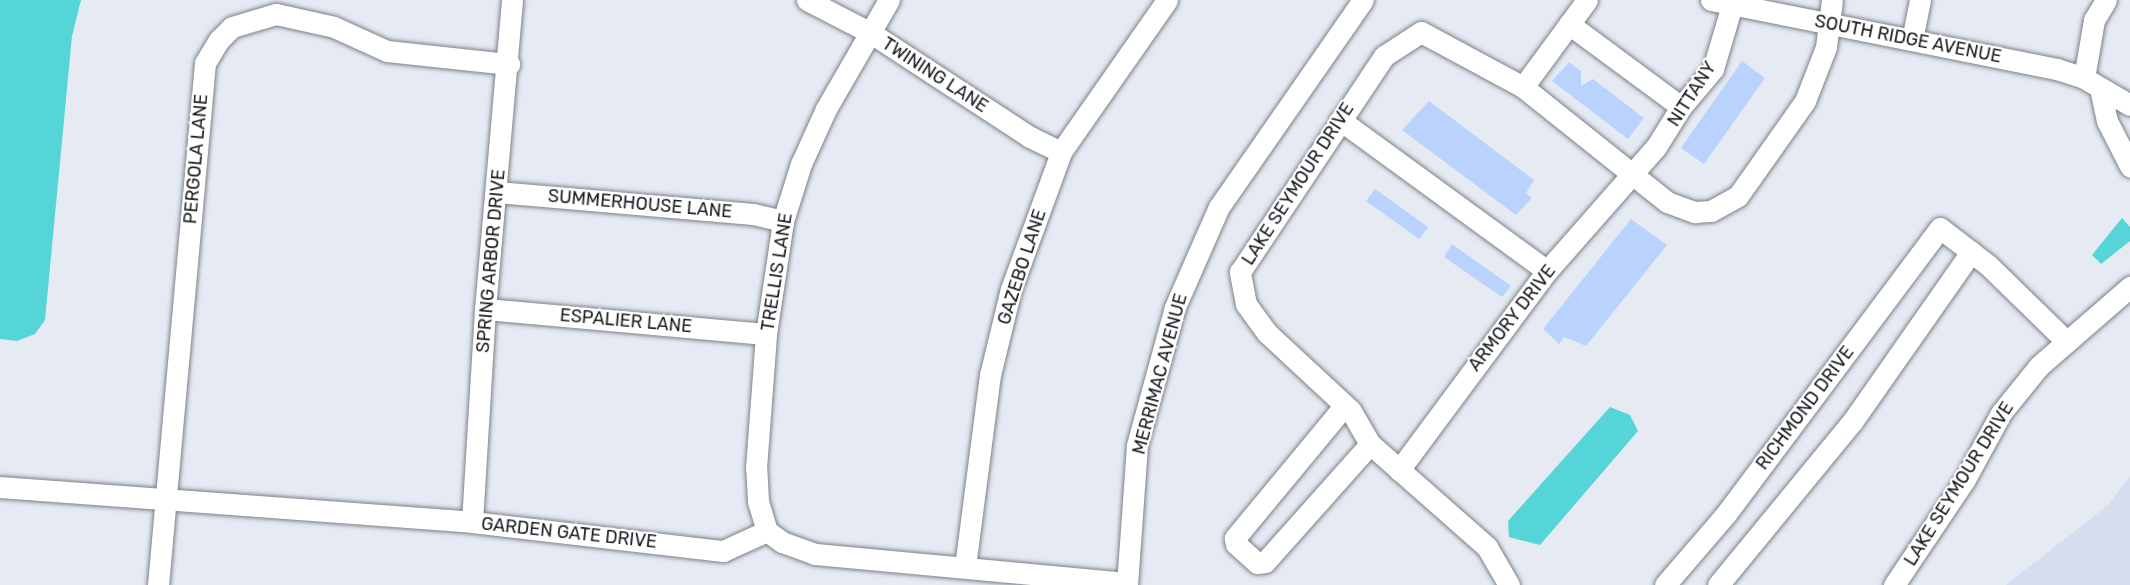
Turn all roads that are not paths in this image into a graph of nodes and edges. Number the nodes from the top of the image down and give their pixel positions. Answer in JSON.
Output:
{"nodes":[{"id":1,"x":512,"y":0,"type":"edge"},
{"id":2,"x":807,"y":0,"type":"edge"},
{"id":3,"x":890,"y":0,"type":"edge"},
{"id":4,"x":1167,"y":0,"type":"edge"},
{"id":5,"x":1363,"y":0,"type":"edge"},
{"id":6,"x":1587,"y":0,"type":"edge"},
{"id":7,"x":1832,"y":0,"type":"edge"},
{"id":8,"x":1920,"y":0,"type":"edge"},
{"id":9,"x":2106,"y":0,"type":"edge"},
{"id":10,"x":1722,"y":2,"type":"edge"},
{"id":11,"x":1569,"y":24,"type":"junction"},
{"id":12,"x":1829,"y":24,"type":"junction"},
{"id":13,"x":871,"y":33,"type":"junction"},
{"id":14,"x":1912,"y":40,"type":"junction"},
{"id":15,"x":508,"y":64,"type":"junction"},
{"id":16,"x":2092,"y":83,"type":"junction"},
{"id":17,"x":1523,"y":87,"type":"junction"},
{"id":18,"x":2130,"y":105,"type":"edge"},
{"id":19,"x":1681,"y":107,"type":"junction"},
{"id":20,"x":1340,"y":120,"type":"junction"},
{"id":21,"x":1061,"y":152,"type":"junction"},
{"id":22,"x":2130,"y":166,"type":"edge"},
{"id":23,"x":1634,"y":174,"type":"junction"},
{"id":24,"x":497,"y":192,"type":"junction"},
{"id":25,"x":783,"y":220,"type":"junction"},
{"id":26,"x":1971,"y":252,"type":"junction"},
{"id":27,"x":1547,"y":271,"type":"junction"},
{"id":28,"x":2130,"y":287,"type":"edge"},
{"id":29,"x":485,"y":309,"type":"junction"},
{"id":30,"x":766,"y":334,"type":"junction"},
{"id":31,"x":2067,"y":342,"type":"junction"},
{"id":32,"x":1345,"y":405,"type":"junction"},
{"id":33,"x":1370,"y":444,"type":"junction"},
{"id":34,"x":1399,"y":470,"type":"junction"},
{"id":35,"x":0,"y":488,"type":"edge"},
{"id":36,"x":164,"y":500,"type":"junction"},
{"id":37,"x":472,"y":522,"type":"junction"},
{"id":38,"x":767,"y":531,"type":"junction"},
{"id":39,"x":965,"y":567,"type":"junction"},
{"id":40,"x":1127,"y":584,"type":"edge"},
{"id":41,"x":158,"y":585,"type":"edge"},
{"id":42,"x":1509,"y":585,"type":"edge"},
{"id":43,"x":1665,"y":585,"type":"edge"},
{"id":44,"x":1718,"y":585,"type":"edge"},
{"id":45,"x":1894,"y":585,"type":"edge"}],
"edges":[{"from":1,"to":15,"type":"street","name":"SPRING ARBOR DRIVE"},
{"from":2,"to":13,"type":"street","name":"TWINING LANE"},
{"from":3,"to":13,"type":"street","name":"TRELLIS LANE"},
{"from":4,"to":21,"type":"street","name":"GAZEBO LANE"},
{"from":5,"to":40,"type":"street","name":"MERRIMAC AVENUE"},
{"from":6,"to":11,"type":"street"},
{"from":7,"to":12,"type":"street","name":"LAKE SEYMOUR DRIVE"},
{"from":8,"to":14,"type":"street"},
{"from":9,"to":16,"type":"street"},
{"from":10,"to":12,"type":"street","name":"SOUTH RIDGE AVENUE"},
{"from":10,"to":19,"type":"street","name":"NITTANY"},
{"from":11,"to":17,"type":"street"},
{"from":11,"to":19,"type":"street"},
{"from":12,"to":14,"type":"street","name":"SOUTH RIDGE AVENUE"},
{"from":12,"to":23,"type":"street","name":"LAKE SEYMOUR DRIVE"},
{"from":13,"to":21,"type":"street","name":"TWINING LANE"},
{"from":13,"to":25,"type":"street","name":"TRELLIS LANE"},
{"from":14,"to":16,"type":"street","name":"SOUTH RIDGE AVENUE"},
{"from":15,"to":24,"type":"street","name":"SPRING ARBOR DRIVE"},
{"from":15,"to":36,"type":"street","name":"PERGOLA LANE"},
{"from":16,"to":18,"type":"street","name":"SOUTH RIDGE AVENUE"},
{"from":16,"to":22,"type":"street"},
{"from":17,"to":20,"type":"street","name":"LAKE SEYMOUR DRIVE"},
{"from":17,"to":23,"type":"street","name":"LAKE SEYMOUR DRIVE"},
{"from":19,"to":23,"type":"street","name":"NITTANY"},
{"from":20,"to":27,"type":"street"},
{"from":20,"to":32,"type":"street","name":"LAKE SEYMOUR DRIVE"},
{"from":21,"to":39,"type":"street","name":"GAZEBO LANE"},
{"from":23,"to":27,"type":"street","name":"ARMORY DRIVE"},
{"from":24,"to":25,"type":"street","name":"SUMMERHOUSE LANE"},
{"from":24,"to":29,"type":"street","name":"SPRING ARBOR DRIVE"},
{"from":25,"to":30,"type":"street","name":"TRELLIS LANE"},
{"from":26,"to":31,"type":"street"},
{"from":26,"to":43,"type":"street","name":"RICHMOND DRIVE"},
{"from":26,"to":44,"type":"street"},
{"from":27,"to":34,"type":"street","name":"ARMORY DRIVE"},
{"from":28,"to":31,"type":"street","name":"LAKE SEYMOUR DRIVE"},
{"from":29,"to":30,"type":"street","name":"ESPALIER LANE"},
{"from":29,"to":37,"type":"street","name":"SPRING ARBOR DRIVE"},
{"from":30,"to":38,"type":"street","name":"TRELLIS LANE"},
{"from":31,"to":45,"type":"street","name":"LAKE SEYMOUR DRIVE"},
{"from":32,"to":33,"type":"street","name":"LAKE SEYMOUR DRIVE"},
{"from":32,"to":33,"type":"street"},
{"from":33,"to":34,"type":"street","name":"LAKE SEYMOUR DRIVE"},
{"from":34,"to":42,"type":"street","name":"LAKE SEYMOUR DRIVE"},
{"from":35,"to":36,"type":"street","name":"GARDEN GATE DRIVE"},
{"from":36,"to":37,"type":"street","name":"GARDEN GATE DRIVE"},
{"from":36,"to":41,"type":"street","name":"PERGOLA LANE"},
{"from":37,"to":38,"type":"street","name":"GARDEN GATE DRIVE"},
{"from":38,"to":39,"type":"street"},
{"from":39,"to":40,"type":"street"}]}
